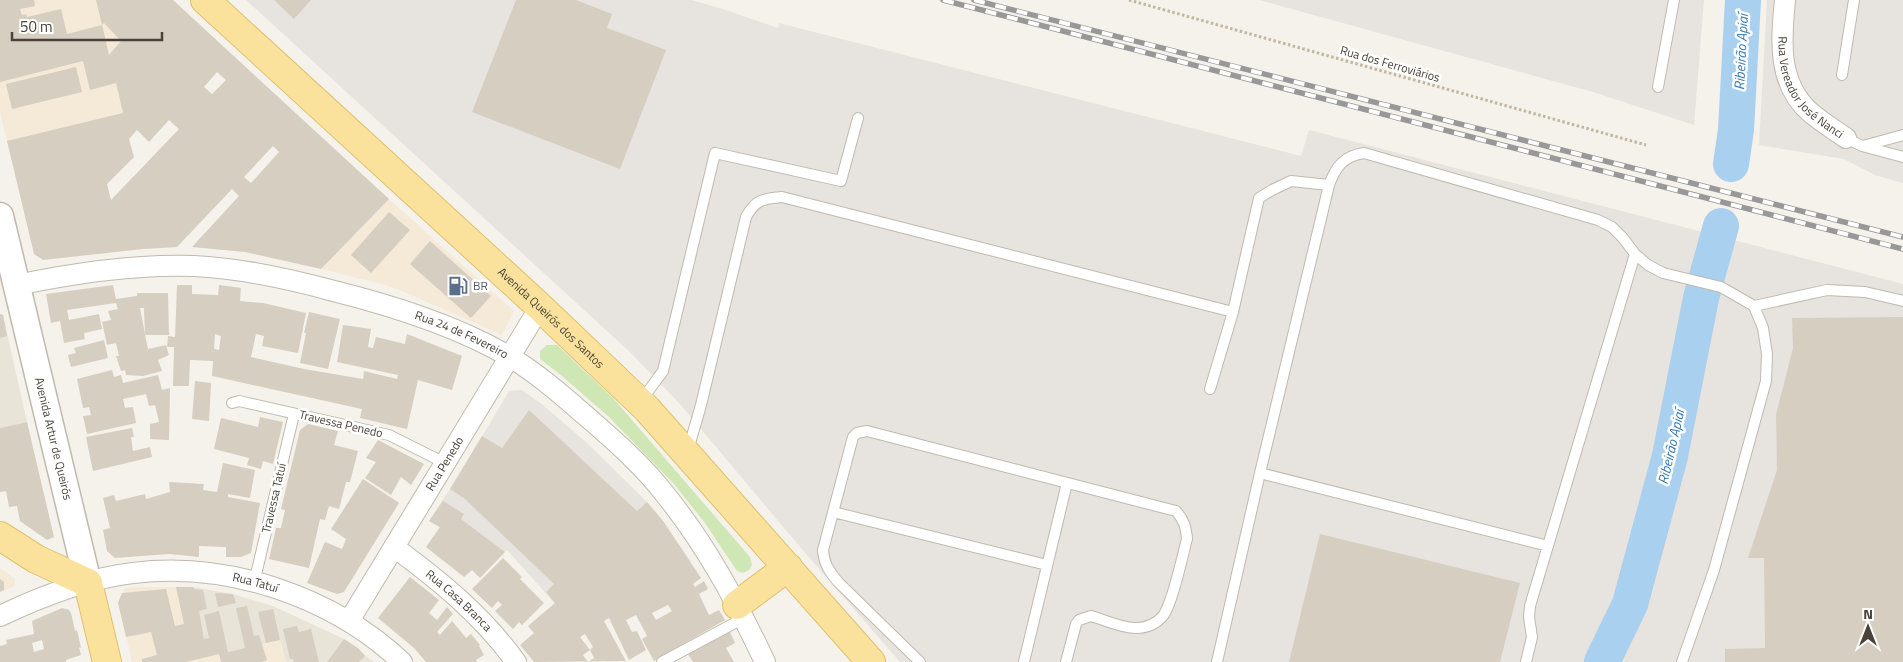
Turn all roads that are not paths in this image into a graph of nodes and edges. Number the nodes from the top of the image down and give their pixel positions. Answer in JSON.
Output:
{"nodes":[{"id":1,"x":206,"y":0,"type":"edge"},
{"id":2,"x":1674,"y":0,"type":"edge"},
{"id":3,"x":1784,"y":0,"type":"edge"},
{"id":4,"x":1854,"y":0,"type":"edge"},
{"id":5,"x":1842,"y":75,"type":"dead end"},
{"id":6,"x":1658,"y":87,"type":"dead end"},
{"id":7,"x":858,"y":118,"type":"dead end"},
{"id":8,"x":1903,"y":135,"type":"edge"},
{"id":9,"x":1854,"y":142,"type":"junction"},
{"id":10,"x":1903,"y":157,"type":"edge"},
{"id":11,"x":1329,"y":184,"type":"junction"},
{"id":12,"x":0,"y":216,"type":"edge"},
{"id":13,"x":1635,"y":254,"type":"junction"},
{"id":14,"x":8,"y":288,"type":"edge"},
{"id":15,"x":1903,"y":301,"type":"edge"},
{"id":16,"x":1754,"y":306,"type":"junction"},
{"id":17,"x":540,"y":307,"type":"junction"},
{"id":18,"x":1233,"y":312,"type":"junction"},
{"id":19,"x":510,"y":357,"type":"junction"},
{"id":20,"x":1210,"y":389,"type":"dead end"},
{"id":21,"x":640,"y":402,"type":"junction"},
{"id":22,"x":232,"y":403,"type":"dead end"},
{"id":23,"x":294,"y":414,"type":"junction"},
{"id":24,"x":687,"y":453,"type":"junction"},
{"id":25,"x":445,"y":463,"type":"junction"},
{"id":26,"x":1260,"y":473,"type":"junction"},
{"id":27,"x":1067,"y":483,"type":"junction"},
{"id":28,"x":833,"y":512,"type":"junction"},
{"id":29,"x":0,"y":536,"type":"edge"},
{"id":30,"x":1548,"y":546,"type":"junction"},
{"id":31,"x":394,"y":547,"type":"junction"},
{"id":32,"x":1047,"y":565,"type":"junction"},
{"id":33,"x":788,"y":567,"type":"junction"},
{"id":34,"x":254,"y":582,"type":"junction"},
{"id":35,"x":88,"y":583,"type":"junction"},
{"id":36,"x":740,"y":611,"type":"junction"},
{"id":37,"x":0,"y":616,"type":"edge"},
{"id":38,"x":349,"y":621,"type":"junction"},
{"id":39,"x":107,"y":662,"type":"edge"},
{"id":40,"x":402,"y":662,"type":"edge"},
{"id":41,"x":516,"y":662,"type":"edge"},
{"id":42,"x":662,"y":662,"type":"edge"},
{"id":43,"x":765,"y":662,"type":"edge"},
{"id":44,"x":871,"y":662,"type":"edge"},
{"id":45,"x":920,"y":662,"type":"edge"},
{"id":46,"x":1024,"y":662,"type":"edge"},
{"id":47,"x":1066,"y":662,"type":"edge"},
{"id":48,"x":1217,"y":662,"type":"edge"},
{"id":49,"x":1526,"y":662,"type":"edge"},
{"id":50,"x":1682,"y":662,"type":"edge"}],
"edges":[{"from":1,"to":17,"type":"main road","name":"Avenida Queirós dos Santos"},
{"from":2,"to":6,"type":"lane"},
{"from":3,"to":9,"type":"street","name":"Rua Vereador José Nanci"},
{"from":4,"to":5,"type":"lane"},
{"from":7,"to":21,"type":"lane"},
{"from":8,"to":9,"type":"lane"},
{"from":9,"to":10,"type":"lane","name":"Rua Vereador José Nanci"},
{"from":11,"to":13,"type":"lane"},
{"from":11,"to":18,"type":"lane"},
{"from":11,"to":26,"type":"lane"},
{"from":12,"to":14,"type":"street","name":"Avenida Artur de Queirós"},
{"from":13,"to":16,"type":"lane"},
{"from":13,"to":30,"type":"lane"},
{"from":14,"to":19,"type":"street","name":"Rua 24 de Fevereiro"},
{"from":14,"to":35,"type":"street","name":"Avenida Artur de Queirós"},
{"from":15,"to":16,"type":"lane"},
{"from":16,"to":50,"type":"lane"},
{"from":17,"to":19,"type":"street","name":"Rua Penedo"},
{"from":17,"to":21,"type":"main road","name":"Avenida Queirós dos Santos"},
{"from":18,"to":20,"type":"lane"},
{"from":18,"to":24,"type":"lane"},
{"from":19,"to":25,"type":"street","name":"Rua Penedo"},
{"from":19,"to":36,"type":"street","name":"Rua 24 de Fevereiro"},
{"from":21,"to":24,"type":"main road","name":"Avenida Queirós dos Santos"},
{"from":22,"to":23,"type":"lane","name":"Travessa Penedo"},
{"from":23,"to":25,"type":"lane","name":"Travessa Penedo"},
{"from":23,"to":34,"type":"lane","name":"Travessa Tatuí"},
{"from":24,"to":33,"type":"main road","name":"Avenida Queirós dos Santos"},
{"from":25,"to":31,"type":"street","name":"Rua Penedo"},
{"from":26,"to":30,"type":"lane"},
{"from":26,"to":48,"type":"lane"},
{"from":27,"to":28,"type":"lane"},
{"from":27,"to":32,"type":"lane"},
{"from":27,"to":47,"type":"lane"},
{"from":28,"to":32,"type":"lane"},
{"from":28,"to":45,"type":"lane"},
{"from":29,"to":35,"type":"main road"},
{"from":30,"to":49,"type":"lane"},
{"from":31,"to":38,"type":"street","name":"Rua Penedo"},
{"from":31,"to":41,"type":"street","name":"Rua Casa Branca"},
{"from":32,"to":46,"type":"lane"},
{"from":33,"to":36,"type":"main road"},
{"from":33,"to":44,"type":"main road","name":"Avenida Queirós dos Santos"},
{"from":34,"to":35,"type":"street","name":"Rua Tatuí"},
{"from":34,"to":38,"type":"street","name":"Rua Tatuí"},
{"from":35,"to":37,"type":"street","name":"Rua Tatuí"},
{"from":35,"to":39,"type":"main road","name":"Avenida Artur de Queirós"},
{"from":36,"to":42,"type":"lane"},
{"from":36,"to":43,"type":"street","name":"Rua 24 de Fevereiro"},
{"from":38,"to":40,"type":"street","name":"Rua Tatuí"}]}
